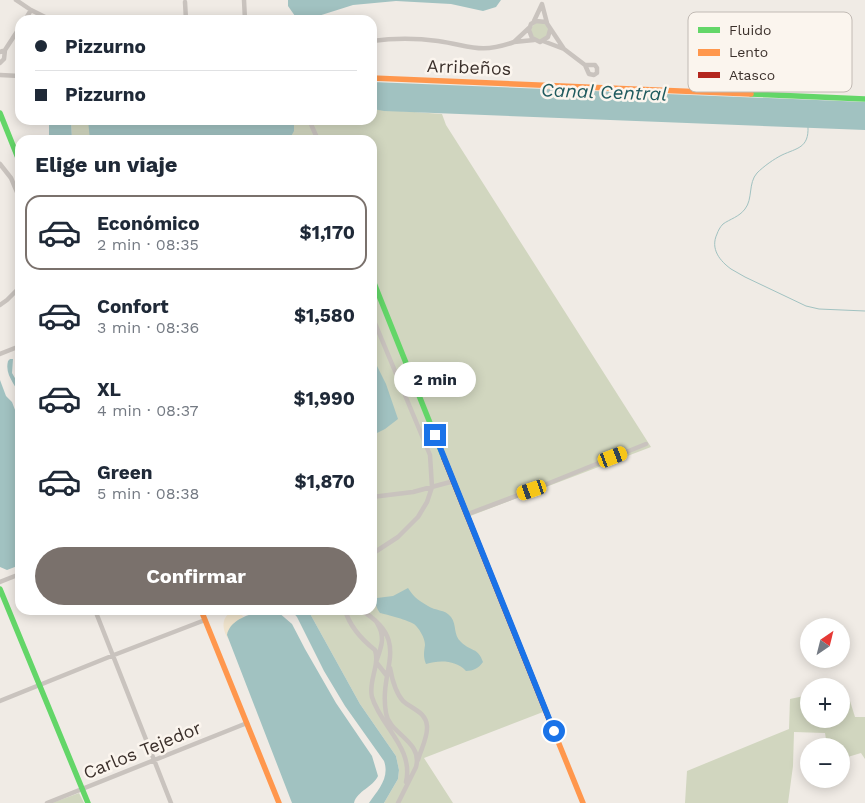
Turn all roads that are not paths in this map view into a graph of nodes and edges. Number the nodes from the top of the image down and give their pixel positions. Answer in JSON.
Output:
{"nodes":[{"id":1,"x":16,"y":0,"type":"edge"},
{"id":2,"x":244,"y":0,"type":"edge"},
{"id":3,"x":185,"y":1,"type":"edge"},
{"id":4,"x":542,"y":2,"type":"edge"},
{"id":5,"x":31,"y":10,"type":"junction"},
{"id":6,"x":28,"y":15,"type":"edge"},
{"id":7,"x":41,"y":15,"type":"edge"},
{"id":8,"x":186,"y":15,"type":"edge"},
{"id":9,"x":245,"y":15,"type":"edge"},
{"id":10,"x":533,"y":22,"type":"junction"},
{"id":11,"x":548,"y":24,"type":"junction"},
{"id":12,"x":530,"y":27,"type":"junction"},
{"id":13,"x":550,"y":30,"type":"junction"},
{"id":14,"x":15,"y":34,"type":"edge"},
{"id":15,"x":535,"y":40,"type":"junction"},
{"id":16,"x":377,"y":41,"type":"edge"},
{"id":17,"x":543,"y":41,"type":"junction"},
{"id":18,"x":514,"y":42,"type":"junction"},
{"id":19,"x":564,"y":49,"type":"junction"},
{"id":20,"x":2,"y":51,"type":"edge"},
{"id":21,"x":0,"y":63,"type":"edge"},
{"id":22,"x":585,"y":65,"type":"dead end"},
{"id":23,"x":0,"y":76,"type":"edge"},
{"id":24,"x":15,"y":76,"type":"edge"},
{"id":25,"x":377,"y":78,"type":"edge"},
{"id":26,"x":688,"y":91,"type":"edge"},
{"id":27,"x":701,"y":92,"type":"edge"},
{"id":28,"x":865,"y":99,"type":"edge"},
{"id":29,"x":0,"y":113,"type":"edge"},
{"id":30,"x":15,"y":150,"type":"edge"},
{"id":31,"x":0,"y":164,"type":"edge"},
{"id":32,"x":15,"y":187,"type":"edge"},
{"id":33,"x":377,"y":290,"type":"edge"},
{"id":34,"x":15,"y":292,"type":"edge"},
{"id":35,"x":0,"y":305,"type":"edge"},
{"id":36,"x":377,"y":328,"type":"edge"},
{"id":37,"x":15,"y":348,"type":"edge"},
{"id":38,"x":0,"y":354,"type":"edge"},
{"id":39,"x":646,"y":444,"type":"dead end"},
{"id":40,"x":454,"y":481,"type":"junction"},
{"id":41,"x":432,"y":487,"type":"junction"},
{"id":42,"x":377,"y":496,"type":"edge"},
{"id":43,"x":468,"y":514,"type":"junction"},
{"id":44,"x":378,"y":550,"type":"edge"},
{"id":45,"x":15,"y":576,"type":"edge"},
{"id":46,"x":0,"y":582,"type":"edge"},
{"id":47,"x":0,"y":589,"type":"edge"},
{"id":48,"x":98,"y":615,"type":"edge"},
{"id":49,"x":203,"y":615,"type":"edge"},
{"id":50,"x":347,"y":615,"type":"edge"},
{"id":51,"x":370,"y":615,"type":"edge"},
{"id":52,"x":373,"y":617,"type":"junction"},
{"id":53,"x":205,"y":620,"type":"junction"},
{"id":54,"x":114,"y":655,"type":"junction"},
{"id":55,"x":376,"y":662,"type":"junction"},
{"id":56,"x":390,"y":664,"type":"junction"},
{"id":57,"x":387,"y":676,"type":"junction"},
{"id":58,"x":40,"y":686,"type":"junction"},
{"id":59,"x":0,"y":702,"type":"edge"},
{"id":60,"x":247,"y":723,"type":"junction"},
{"id":61,"x":155,"y":759,"type":"junction"},
{"id":62,"x":417,"y":761,"type":"junction"},
{"id":63,"x":82,"y":789,"type":"junction"},
{"id":64,"x":405,"y":789,"type":"junction"},
{"id":65,"x":47,"y":803,"type":"edge"},
{"id":66,"x":88,"y":803,"type":"edge"},
{"id":67,"x":172,"y":803,"type":"edge"},
{"id":68,"x":279,"y":803,"type":"edge"},
{"id":69,"x":398,"y":803,"type":"edge"},
{"id":70,"x":583,"y":803,"type":"edge"}],
"edges":[{"from":1,"to":5,"type":"street"},
{"from":2,"to":9,"type":"street"},
{"from":3,"to":8,"type":"street"},
{"from":4,"to":10,"type":"street"},
{"from":4,"to":11,"type":"street"},
{"from":5,"to":6,"type":"street"},
{"from":5,"to":7,"type":"street"},
{"from":10,"to":11,"type":"street"},
{"from":10,"to":12,"type":"street"},
{"from":11,"to":13,"type":"street"},
{"from":12,"to":15,"type":"street"},
{"from":12,"to":18,"type":"street"},
{"from":13,"to":17,"type":"street"},
{"from":13,"to":19,"type":"street"},
{"from":14,"to":20,"type":"street"},
{"from":15,"to":17,"type":"street"},
{"from":15,"to":18,"type":"street"},
{"from":16,"to":18,"type":"street"},
{"from":17,"to":19,"type":"street"},
{"from":19,"to":22,"type":"street"},
{"from":20,"to":21,"type":"street"},
{"from":23,"to":24,"type":"street"},
{"from":25,"to":26,"type":"street","name":"Arribeños"},
{"from":27,"to":28,"type":"street","name":"Arribeños"},
{"from":29,"to":30,"type":"street"},
{"from":31,"to":32,"type":"street"},
{"from":33,"to":40,"type":"street"},
{"from":34,"to":35,"type":"street"},
{"from":36,"to":41,"type":"street"},
{"from":37,"to":38,"type":"street"},
{"from":39,"to":43,"type":"street"},
{"from":40,"to":41,"type":"street"},
{"from":40,"to":43,"type":"street"},
{"from":41,"to":42,"type":"street"},
{"from":41,"to":44,"type":"street"},
{"from":43,"to":70,"type":"street"},
{"from":45,"to":46,"type":"street"},
{"from":47,"to":58,"type":"street"},
{"from":48,"to":54,"type":"street"},
{"from":49,"to":53,"type":"street"},
{"from":50,"to":55,"type":"street"},
{"from":51,"to":52,"type":"street"},
{"from":52,"to":55,"type":"street"},
{"from":52,"to":56,"type":"street"},
{"from":53,"to":54,"type":"street"},
{"from":53,"to":60,"type":"street"},
{"from":54,"to":58,"type":"street"},
{"from":54,"to":61,"type":"street"},
{"from":55,"to":57,"type":"street"},
{"from":55,"to":64,"type":"street"},
{"from":56,"to":57,"type":"street"},
{"from":56,"to":62,"type":"street"},
{"from":57,"to":62,"type":"street"},
{"from":58,"to":59,"type":"street"},
{"from":58,"to":63,"type":"street"},
{"from":60,"to":61,"type":"street","name":"Carlos Tejedor"},
{"from":60,"to":68,"type":"street"},
{"from":61,"to":63,"type":"street","name":"Carlos Tejedor"},
{"from":61,"to":67,"type":"street"},
{"from":62,"to":64,"type":"street"},
{"from":63,"to":65,"type":"street","name":"Carlos Tejedor"},
{"from":63,"to":66,"type":"street"},
{"from":64,"to":69,"type":"street"}]}
